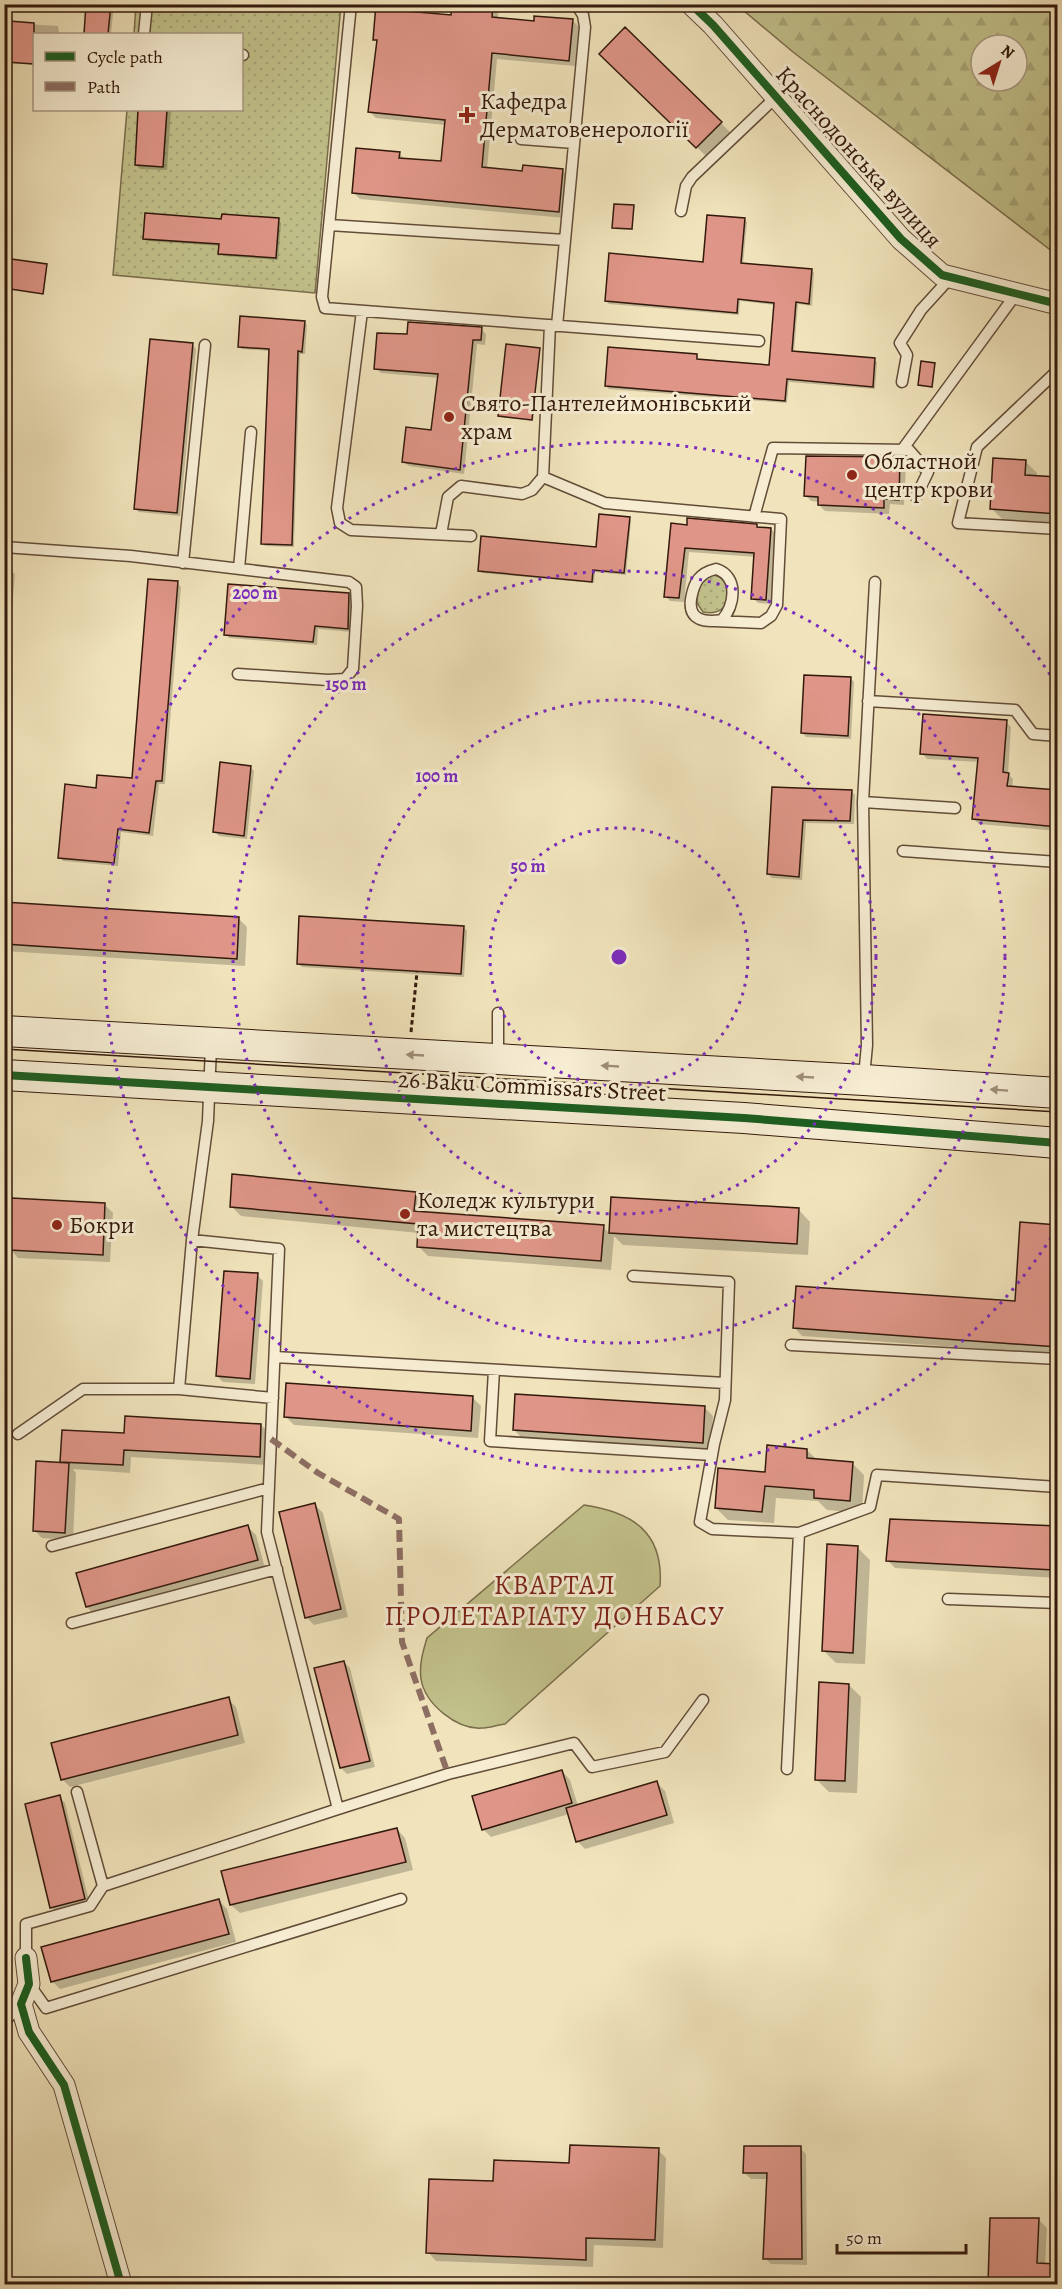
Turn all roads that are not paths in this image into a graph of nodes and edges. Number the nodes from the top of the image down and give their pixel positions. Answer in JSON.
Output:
{"nodes":[{"id":1,"x":147,"y":4,"type":"edge"},
{"id":2,"x":351,"y":4,"type":"edge"},
{"id":3,"x":576,"y":4,"type":"edge"},
{"id":4,"x":691,"y":4,"type":"edge"},
{"id":5,"x":144,"y":33,"type":"edge"},
{"id":6,"x":776,"y":97,"type":"junction"},
{"id":7,"x":521,"y":139,"type":"dead end"},
{"id":8,"x":574,"y":143,"type":"junction"},
{"id":9,"x":681,"y":211,"type":"dead end"},
{"id":10,"x":329,"y":225,"type":"junction"},
{"id":11,"x":565,"y":240,"type":"junction"},
{"id":12,"x":951,"y":277,"type":"junction"},
{"id":13,"x":1017,"y":294,"type":"junction"},
{"id":14,"x":1058,"y":304,"type":"edge"},
{"id":15,"x":362,"y":310,"type":"junction"},
{"id":16,"x":554,"y":325,"type":"junction"},
{"id":17,"x":759,"y":341,"type":"dead end"},
{"id":18,"x":205,"y":345,"type":"dead end"},
{"id":19,"x":1058,"y":370,"type":"edge"},
{"id":20,"x":902,"y":382,"type":"dead end"},
{"id":21,"x":252,"y":432,"type":"dead end"},
{"id":22,"x":902,"y":450,"type":"junction"},
{"id":23,"x":543,"y":477,"type":"junction"},
{"id":24,"x":916,"y":498,"type":"dead end"},
{"id":25,"x":754,"y":517,"type":"junction"},
{"id":26,"x":1058,"y":529,"type":"edge"},
{"id":27,"x":441,"y":534,"type":"junction"},
{"id":28,"x":471,"y":536,"type":"dead end"},
{"id":29,"x":4,"y":547,"type":"edge"},
{"id":30,"x":183,"y":562,"type":"junction"},
{"id":31,"x":239,"y":569,"type":"junction"},
{"id":32,"x":875,"y":582,"type":"dead end"},
{"id":33,"x":715,"y":621,"type":"junction"},
{"id":34,"x":238,"y":674,"type":"dead end"},
{"id":35,"x":868,"y":701,"type":"junction"},
{"id":36,"x":1058,"y":736,"type":"edge"},
{"id":37,"x":863,"y":802,"type":"junction"},
{"id":38,"x":955,"y":808,"type":"dead end"},
{"id":39,"x":903,"y":851,"type":"dead end"},
{"id":40,"x":1058,"y":862,"type":"edge"},
{"id":41,"x":498,"y":1013,"type":"dead end"},
{"id":42,"x":4,"y":1031,"type":"edge"},
{"id":43,"x":211,"y":1042,"type":"junction"},
{"id":44,"x":498,"y":1059,"type":"junction"},
{"id":45,"x":4,"y":1075,"type":"edge"},
{"id":46,"x":864,"y":1080,"type":"junction"},
{"id":47,"x":209,"y":1086,"type":"junction"},
{"id":48,"x":1058,"y":1093,"type":"edge"},
{"id":49,"x":1058,"y":1143,"type":"edge"},
{"id":50,"x":192,"y":1240,"type":"junction"},
{"id":51,"x":633,"y":1276,"type":"dead end"},
{"id":52,"x":791,"y":1345,"type":"dead end"},
{"id":53,"x":275,"y":1357,"type":"junction"},
{"id":54,"x":1058,"y":1359,"type":"edge"},
{"id":55,"x":494,"y":1370,"type":"junction"},
{"id":56,"x":725,"y":1383,"type":"junction"},
{"id":57,"x":179,"y":1389,"type":"junction"},
{"id":58,"x":273,"y":1398,"type":"junction"},
{"id":59,"x":18,"y":1434,"type":"dead end"},
{"id":60,"x":712,"y":1455,"type":"junction"},
{"id":61,"x":1058,"y":1487,"type":"edge"},
{"id":62,"x":269,"y":1488,"type":"junction"},
{"id":63,"x":798,"y":1533,"type":"junction"},
{"id":64,"x":52,"y":1546,"type":"dead end"},
{"id":65,"x":277,"y":1569,"type":"junction"},
{"id":66,"x":948,"y":1599,"type":"dead end"},
{"id":67,"x":1058,"y":1603,"type":"edge"},
{"id":68,"x":72,"y":1623,"type":"dead end"},
{"id":69,"x":703,"y":1700,"type":"dead end"},
{"id":70,"x":786,"y":1769,"type":"dead end"},
{"id":71,"x":77,"y":1792,"type":"dead end"},
{"id":72,"x":338,"y":1809,"type":"junction"},
{"id":73,"x":103,"y":1886,"type":"junction"},
{"id":74,"x":401,"y":1899,"type":"dead end"},
{"id":75,"x":26,"y":1958,"type":"joint"},
{"id":76,"x":29,"y":1984,"type":"junction"},
{"id":77,"x":21,"y":2004,"type":"junction"},
{"id":78,"x":4,"y":2022,"type":"edge"},
{"id":79,"x":121,"y":2284,"type":"edge"}],
"edges":[{"from":1,"to":5,"type":"lane"},
{"from":2,"to":10,"type":"lane"},
{"from":3,"to":8,"type":"lane"},
{"from":4,"to":6,"type":"street","name":"Краснодонська вулиця"},
{"from":6,"to":9,"type":"lane"},
{"from":6,"to":12,"type":"street","name":"Краснодонська вулиця"},
{"from":7,"to":8,"type":"lane"},
{"from":8,"to":11,"type":"lane"},
{"from":10,"to":11,"type":"lane"},
{"from":10,"to":15,"type":"lane"},
{"from":11,"to":16,"type":"lane"},
{"from":12,"to":13,"type":"street","name":"Краснодонська вулиця"},
{"from":12,"to":20,"type":"lane"},
{"from":13,"to":14,"type":"street","name":"Краснодонська вулиця"},
{"from":13,"to":22,"type":"lane"},
{"from":15,"to":16,"type":"lane"},
{"from":15,"to":27,"type":"lane"},
{"from":16,"to":17,"type":"lane"},
{"from":16,"to":23,"type":"lane"},
{"from":18,"to":30,"type":"lane"},
{"from":19,"to":26,"type":"lane"},
{"from":21,"to":31,"type":"lane"},
{"from":22,"to":24,"type":"lane"},
{"from":22,"to":25,"type":"lane"},
{"from":23,"to":25,"type":"lane"},
{"from":23,"to":27,"type":"lane"},
{"from":25,"to":33,"type":"lane"},
{"from":27,"to":28,"type":"lane"},
{"from":29,"to":30,"type":"lane"},
{"from":30,"to":31,"type":"lane"},
{"from":31,"to":34,"type":"lane"},
{"from":32,"to":35,"type":"lane"},
{"from":33,"to":33,"type":"lane"},
{"from":35,"to":36,"type":"lane"},
{"from":35,"to":37,"type":"lane"},
{"from":37,"to":38,"type":"lane"},
{"from":37,"to":46,"type":"lane"},
{"from":39,"to":40,"type":"lane"},
{"from":41,"to":44,"type":"lane"},
{"from":42,"to":43,"type":"street","name":"26 Baku Commissars Street"},
{"from":44,"to":43,"type":"street","name":"26 Baku Commissars Street","one_way":true},
{"from":43,"to":47,"type":"lane"},
{"from":46,"to":44,"type":"street","name":"26 Baku Commissars Street","one_way":true},
{"from":45,"to":47,"type":"street","name":"26 Baku Commissars Street"},
{"from":48,"to":46,"type":"street","name":"26 Baku Commissars Street","one_way":true},
{"from":47,"to":49,"type":"street","name":"26 Baku Commissars Street"},
{"from":47,"to":50,"type":"lane"},
{"from":50,"to":53,"type":"lane"},
{"from":50,"to":57,"type":"lane"},
{"from":51,"to":56,"type":"lane"},
{"from":52,"to":54,"type":"lane"},
{"from":53,"to":55,"type":"lane"},
{"from":53,"to":58,"type":"lane"},
{"from":55,"to":56,"type":"lane"},
{"from":55,"to":60,"type":"lane"},
{"from":56,"to":60,"type":"lane"},
{"from":57,"to":58,"type":"lane"},
{"from":57,"to":59,"type":"lane"},
{"from":58,"to":62,"type":"lane"},
{"from":60,"to":63,"type":"lane"},
{"from":61,"to":63,"type":"lane"},
{"from":62,"to":64,"type":"lane"},
{"from":62,"to":65,"type":"lane"},
{"from":63,"to":70,"type":"lane"},
{"from":65,"to":68,"type":"lane"},
{"from":65,"to":72,"type":"lane"},
{"from":66,"to":67,"type":"lane"},
{"from":69,"to":72,"type":"lane"},
{"from":71,"to":73,"type":"lane"},
{"from":72,"to":73,"type":"lane"},
{"from":73,"to":75,"type":"lane"},
{"from":74,"to":76,"type":"lane"},
{"from":75,"to":76,"type":"street"},
{"from":76,"to":77,"type":"street"},
{"from":77,"to":78,"type":"lane"},
{"from":77,"to":79,"type":"street"}]}
